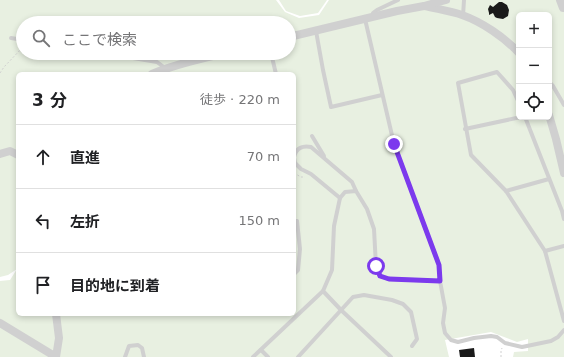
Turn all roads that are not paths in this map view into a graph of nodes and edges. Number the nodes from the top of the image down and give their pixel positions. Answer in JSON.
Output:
{"nodes":[{"id":1,"x":398,"y":0,"type":"edge"},
{"id":2,"x":446,"y":0,"type":"edge"},
{"id":3,"x":464,"y":0,"type":"edge"},
{"id":4,"x":560,"y":0,"type":"edge"},
{"id":5,"x":424,"y":6,"type":"junction"},
{"id":6,"x":564,"y":8,"type":"edge"},
{"id":7,"x":463,"y":16,"type":"junction"},
{"id":8,"x":369,"y":18,"type":"junction"},
{"id":9,"x":316,"y":31,"type":"junction"},
{"id":10,"x":296,"y":35,"type":"edge"},
{"id":11,"x":11,"y":38,"type":"dead end"},
{"id":12,"x":16,"y":39,"type":"edge"},
{"id":13,"x":517,"y":48,"type":"edge"},
{"id":14,"x":145,"y":60,"type":"edge"},
{"id":15,"x":196,"y":60,"type":"edge"},
{"id":16,"x":273,"y":60,"type":"edge"},
{"id":17,"x":165,"y":69,"type":"junction"},
{"id":18,"x":157,"y":72,"type":"edge"},
{"id":19,"x":276,"y":72,"type":"edge"},
{"id":20,"x":551,"y":84,"type":"edge"},
{"id":21,"x":382,"y":95,"type":"junction"},
{"id":22,"x":516,"y":96,"type":"edge"},
{"id":23,"x":564,"y":105,"type":"edge"},
{"id":24,"x":516,"y":118,"type":"edge"},
{"id":25,"x":526,"y":120,"type":"edge"},
{"id":26,"x":550,"y":120,"type":"edge"},
{"id":27,"x":465,"y":130,"type":"junction"},
{"id":28,"x":312,"y":136,"type":"dead end"},
{"id":29,"x":296,"y":152,"type":"edge"},
{"id":30,"x":0,"y":154,"type":"edge"},
{"id":31,"x":16,"y":154,"type":"edge"},
{"id":32,"x":326,"y":160,"type":"junction"},
{"id":33,"x":296,"y":164,"type":"edge"},
{"id":34,"x":563,"y":168,"type":"edge"},
{"id":35,"x":549,"y":179,"type":"junction"},
{"id":36,"x":352,"y":182,"type":"junction"},
{"id":37,"x":506,"y":190,"type":"junction"},
{"id":38,"x":356,"y":191,"type":"junction"},
{"id":39,"x":345,"y":192,"type":"junction"},
{"id":40,"x":340,"y":198,"type":"junction"},
{"id":41,"x":564,"y":219,"type":"edge"},
{"id":42,"x":296,"y":222,"type":"edge"},
{"id":43,"x":564,"y":246,"type":"edge"},
{"id":44,"x":545,"y":251,"type":"junction"},
{"id":45,"x":296,"y":272,"type":"edge"},
{"id":46,"x":440,"y":281,"type":"junction"},
{"id":47,"x":323,"y":291,"type":"junction"},
{"id":48,"x":341,"y":310,"type":"junction"},
{"id":49,"x":56,"y":316,"type":"edge"},
{"id":50,"x":564,"y":321,"type":"edge"},
{"id":51,"x":0,"y":323,"type":"edge"},
{"id":52,"x":564,"y":330,"type":"edge"},
{"id":53,"x":412,"y":346,"type":"dead end"},
{"id":54,"x":260,"y":350,"type":"junction"},
{"id":55,"x":125,"y":357,"type":"edge"},
{"id":56,"x":144,"y":357,"type":"edge"},
{"id":57,"x":253,"y":357,"type":"edge"},
{"id":58,"x":268,"y":357,"type":"edge"},
{"id":59,"x":298,"y":357,"type":"edge"},
{"id":60,"x":391,"y":357,"type":"edge"}],
"edges":[{"from":1,"to":8,"type":"lane"},
{"from":2,"to":5,"type":"street"},
{"from":3,"to":7,"type":"lane"},
{"from":4,"to":6,"type":"street"},
{"from":5,"to":7,"type":"street"},
{"from":5,"to":8,"type":"street"},
{"from":7,"to":13,"type":"street"},
{"from":8,"to":9,"type":"street"},
{"from":8,"to":21,"type":"lane"},
{"from":9,"to":10,"type":"street"},
{"from":9,"to":21,"type":"lane"},
{"from":11,"to":12,"type":"lane"},
{"from":14,"to":17,"type":"lane"},
{"from":15,"to":17,"type":"street"},
{"from":16,"to":19,"type":"lane"},
{"from":17,"to":18,"type":"street"},
{"from":20,"to":23,"type":"lane"},
{"from":21,"to":46,"type":"lane"},
{"from":22,"to":27,"type":"lane"},
{"from":24,"to":27,"type":"lane"},
{"from":25,"to":35,"type":"lane"},
{"from":26,"to":34,"type":"street"},
{"from":27,"to":37,"type":"lane"},
{"from":28,"to":32,"type":"lane"},
{"from":29,"to":32,"type":"lane"},
{"from":30,"to":31,"type":"street"},
{"from":32,"to":36,"type":"lane"},
{"from":33,"to":40,"type":"lane"},
{"from":35,"to":37,"type":"lane"},
{"from":35,"to":41,"type":"lane"},
{"from":36,"to":38,"type":"lane"},
{"from":36,"to":39,"type":"lane"},
{"from":37,"to":44,"type":"lane"},
{"from":38,"to":39,"type":"lane"},
{"from":38,"to":46,"type":"lane"},
{"from":39,"to":40,"type":"lane"},
{"from":40,"to":47,"type":"lane"},
{"from":42,"to":45,"type":"lane"},
{"from":43,"to":44,"type":"lane"},
{"from":44,"to":50,"type":"lane"},
{"from":46,"to":52,"type":"lane"},
{"from":47,"to":48,"type":"lane"},
{"from":47,"to":54,"type":"lane"},
{"from":48,"to":53,"type":"lane"},
{"from":48,"to":59,"type":"lane"},
{"from":48,"to":60,"type":"lane"},
{"from":49,"to":51,"type":"street"},
{"from":54,"to":57,"type":"lane"},
{"from":54,"to":58,"type":"lane"},
{"from":55,"to":56,"type":"lane"}]}
